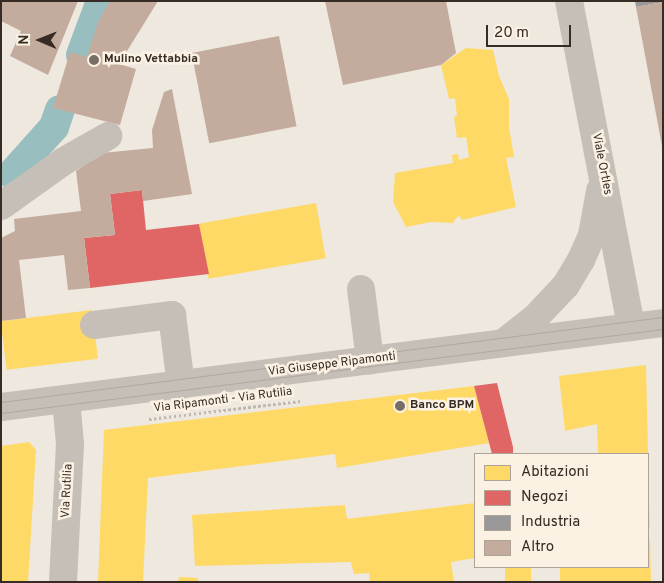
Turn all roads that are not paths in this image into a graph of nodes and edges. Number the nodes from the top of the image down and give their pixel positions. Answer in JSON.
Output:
{"nodes":[{"id":1,"x":569,"y":1,"type":"edge"},
{"id":2,"x":108,"y":136,"type":"dead end"},
{"id":3,"x":602,"y":172,"type":"junction"},
{"id":4,"x":1,"y":206,"type":"edge"},
{"id":5,"x":361,"y":289,"type":"dead end"},
{"id":6,"x":663,"y":323,"type":"edge"},
{"id":7,"x":94,"y":325,"type":"dead end"},
{"id":8,"x":631,"y":327,"type":"junction"},
{"id":9,"x":502,"y":344,"type":"junction"},
{"id":10,"x":370,"y":360,"type":"junction"},
{"id":11,"x":181,"y":384,"type":"junction"},
{"id":12,"x":66,"y":399,"type":"junction"},
{"id":13,"x":1,"y":407,"type":"edge"},
{"id":14,"x":64,"y":582,"type":"edge"}],
"edges":[{"from":1,"to":3,"type":"street","name":"Viale Ortles"},
{"from":2,"to":4,"type":"street"},
{"from":3,"to":8,"type":"street","name":"Viale Ortles"},
{"from":3,"to":9,"type":"street"},
{"from":5,"to":10,"type":"street"},
{"from":6,"to":8,"type":"street","name":"Via Giuseppe Ripamonti"},
{"from":7,"to":11,"type":"street"},
{"from":8,"to":9,"type":"street","name":"Via Giuseppe Ripamonti"},
{"from":9,"to":10,"type":"street","name":"Via Giuseppe Ripamonti"},
{"from":10,"to":11,"type":"street","name":"Via Giuseppe Ripamonti"},
{"from":11,"to":12,"type":"street","name":"Via Giuseppe Ripamonti"},
{"from":12,"to":13,"type":"street","name":"Via Giuseppe Ripamonti"},
{"from":12,"to":14,"type":"street","name":"Via Rutilia"}]}
